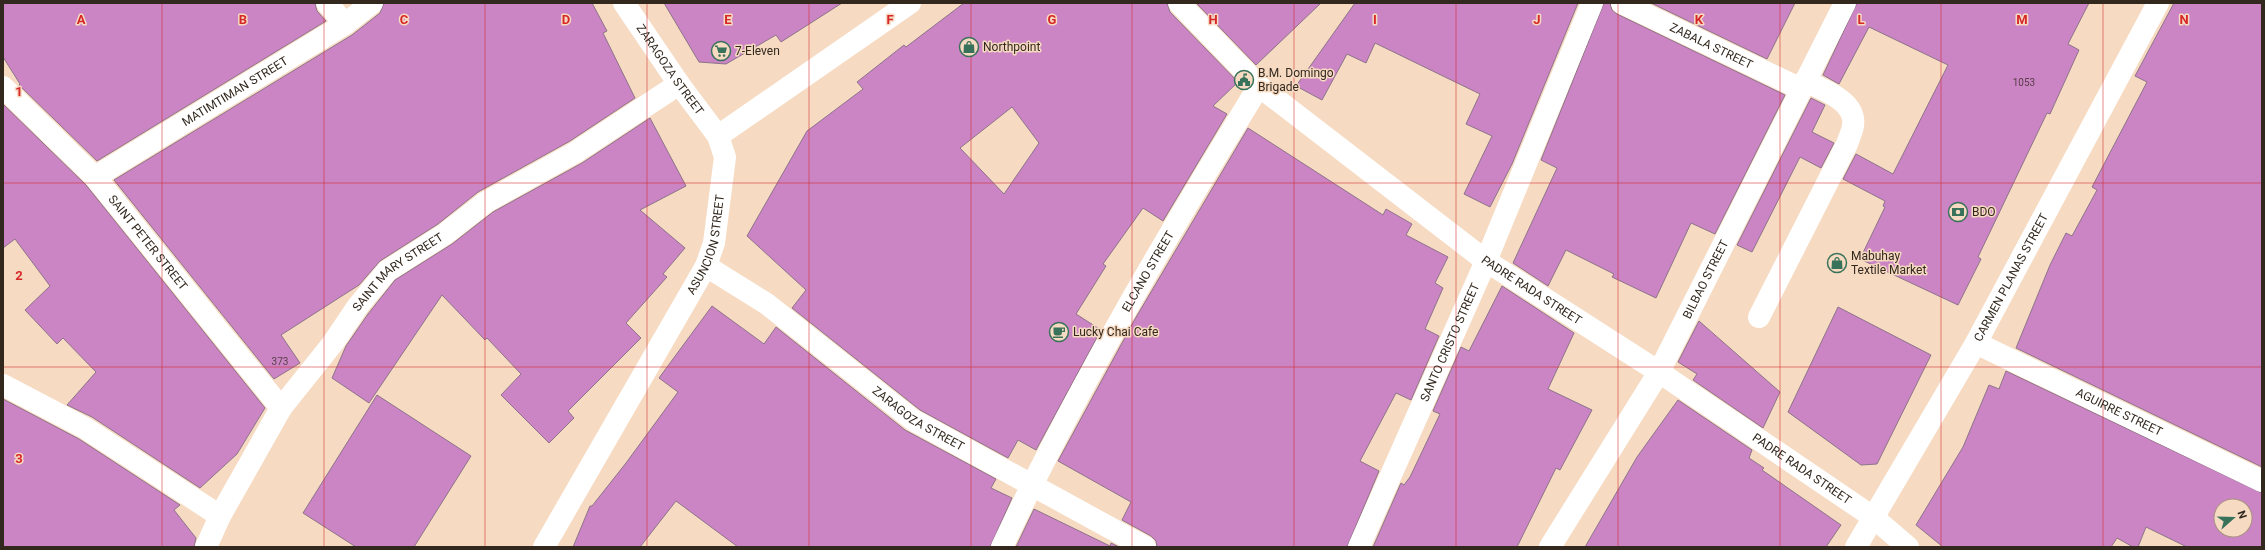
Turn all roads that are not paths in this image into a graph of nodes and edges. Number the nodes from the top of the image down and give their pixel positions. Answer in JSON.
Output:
{"nodes":[{"id":1,"x":327,"y":3,"type":"edge"},
{"id":2,"x":372,"y":3,"type":"edge"},
{"id":3,"x":624,"y":3,"type":"edge"},
{"id":4,"x":910,"y":3,"type":"edge"},
{"id":5,"x":1179,"y":3,"type":"edge"},
{"id":6,"x":1592,"y":3,"type":"edge"},
{"id":7,"x":1622,"y":3,"type":"edge"},
{"id":8,"x":1845,"y":3,"type":"edge"},
{"id":9,"x":2158,"y":3,"type":"edge"},
{"id":10,"x":345,"y":24,"type":"junction"},
{"id":11,"x":679,"y":84,"type":"junction"},
{"id":12,"x":1803,"y":85,"type":"junction"},
{"id":13,"x":1259,"y":86,"type":"junction"},
{"id":14,"x":4,"y":91,"type":"edge"},
{"id":15,"x":718,"y":136,"type":"junction"},
{"id":16,"x":96,"y":177,"type":"junction"},
{"id":17,"x":1486,"y":261,"type":"junction"},
{"id":18,"x":706,"y":266,"type":"junction"},
{"id":19,"x":1759,"y":317,"type":"dead end"},
{"id":20,"x":1976,"y":343,"type":"junction"},
{"id":21,"x":1659,"y":372,"type":"junction"},
{"id":22,"x":3,"y":385,"type":"edge"},
{"id":23,"x":281,"y":408,"type":"junction"},
{"id":24,"x":2262,"y":481,"type":"edge"},
{"id":25,"x":1031,"y":485,"type":"junction"},
{"id":26,"x":220,"y":516,"type":"junction"},
{"id":27,"x":1873,"y":517,"type":"junction"},
{"id":28,"x":206,"y":547,"type":"edge"},
{"id":29,"x":544,"y":547,"type":"edge"},
{"id":30,"x":1002,"y":547,"type":"edge"},
{"id":31,"x":1145,"y":547,"type":"edge"},
{"id":32,"x":1359,"y":547,"type":"edge"},
{"id":33,"x":1550,"y":547,"type":"edge"},
{"id":34,"x":1856,"y":547,"type":"edge"},
{"id":35,"x":1908,"y":547,"type":"edge"}],
"edges":[{"from":1,"to":10,"type":"street"},
{"from":2,"to":10,"type":"street","name":"MATIMTIMAN STREET"},
{"from":3,"to":11,"type":"street","name":"ZARAGOZA STREET"},
{"from":4,"to":15,"type":"street"},
{"from":5,"to":13,"type":"street","name":"PADRE RADA STREET"},
{"from":6,"to":17,"type":"street","name":"SANTO CRISTO STREET"},
{"from":7,"to":12,"type":"street","name":"ZABALA STREET"},
{"from":8,"to":12,"type":"street","name":"BILBAO STREET"},
{"from":9,"to":20,"type":"street","name":"CARMEN PLANAS STREET"},
{"from":10,"to":16,"type":"street","name":"MATIMTIMAN STREET"},
{"from":11,"to":15,"type":"street","name":"ZARAGOZA STREET"},
{"from":11,"to":23,"type":"street","name":"SAINT MARY STREET"},
{"from":12,"to":19,"type":"street","name":"ZABALA STREET"},
{"from":12,"to":21,"type":"street","name":"BILBAO STREET"},
{"from":13,"to":17,"type":"street","name":"PADRE RADA STREET"},
{"from":13,"to":25,"type":"street","name":"ELCANO STREET"},
{"from":14,"to":16,"type":"street","name":"SAINT PETER STREET"},
{"from":15,"to":18,"type":"street","name":"ASUNCION STREET"},
{"from":16,"to":23,"type":"street","name":"SAINT PETER STREET"},
{"from":17,"to":21,"type":"street","name":"PADRE RADA STREET"},
{"from":17,"to":32,"type":"street","name":"SANTO CRISTO STREET"},
{"from":18,"to":25,"type":"street","name":"ZARAGOZA STREET"},
{"from":18,"to":29,"type":"street","name":"ASUNCION STREET"},
{"from":20,"to":24,"type":"street","name":"AGUIRRE STREET"},
{"from":20,"to":27,"type":"street","name":"CARMEN PLANAS STREET"},
{"from":21,"to":27,"type":"street","name":"PADRE RADA STREET"},
{"from":21,"to":33,"type":"street","name":"BILBAO STREET"},
{"from":22,"to":26,"type":"street"},
{"from":23,"to":26,"type":"street","name":"SAINT MARY STREET"},
{"from":25,"to":30,"type":"street","name":"ELCANO STREET"},
{"from":25,"to":31,"type":"street","name":"ZARAGOZA STREET"},
{"from":26,"to":28,"type":"street","name":"SAINT MARY STREET"},
{"from":27,"to":34,"type":"street","name":"CARMEN PLANAS STREET"},
{"from":27,"to":35,"type":"street","name":"PADRE RADA STREET"}]}
